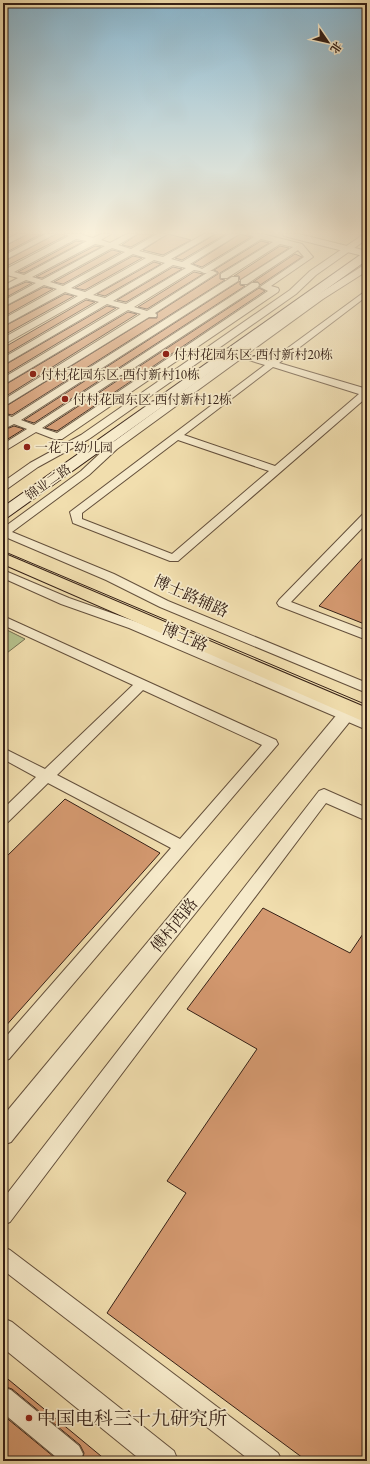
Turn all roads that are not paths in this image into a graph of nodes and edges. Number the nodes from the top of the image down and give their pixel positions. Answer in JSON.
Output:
{"nodes":[{"id":1,"x":40,"y":302,"type":"edge"},
{"id":2,"x":72,"y":302,"type":"edge"},
{"id":3,"x":104,"y":302,"type":"edge"},
{"id":4,"x":110,"y":302,"type":"edge"},
{"id":5,"x":134,"y":302,"type":"edge"},
{"id":6,"x":164,"y":302,"type":"edge"},
{"id":7,"x":200,"y":302,"type":"edge"},
{"id":8,"x":231,"y":302,"type":"edge"},
{"id":9,"x":257,"y":302,"type":"edge"},
{"id":10,"x":281,"y":302,"type":"edge"},
{"id":11,"x":291,"y":302,"type":"edge"},
{"id":12,"x":310,"y":302,"type":"edge"},
{"id":13,"x":353,"y":302,"type":"edge"},
{"id":14,"x":126,"y":307,"type":"junction"},
{"id":15,"x":148,"y":313,"type":"junction"},
{"id":16,"x":170,"y":320,"type":"junction"},
{"id":17,"x":3,"y":323,"type":"edge"},
{"id":18,"x":191,"y":326,"type":"junction"},
{"id":19,"x":212,"y":332,"type":"junction"},
{"id":20,"x":5,"y":340,"type":"edge"},
{"id":21,"x":29,"y":346,"type":"junction"},
{"id":22,"x":232,"y":346,"type":"junction"},
{"id":23,"x":50,"y":353,"type":"junction"},
{"id":24,"x":73,"y":360,"type":"junction"},
{"id":25,"x":3,"y":362,"type":"edge"},
{"id":26,"x":271,"y":363,"type":"junction"},
{"id":27,"x":95,"y":368,"type":"junction"},
{"id":28,"x":117,"y":375,"type":"junction"},
{"id":29,"x":3,"y":382,"type":"edge"},
{"id":30,"x":139,"y":383,"type":"junction"},
{"id":31,"x":367,"y":393,"type":"edge"},
{"id":32,"x":3,"y":404,"type":"edge"},
{"id":33,"x":3,"y":417,"type":"edge"},
{"id":34,"x":13,"y":421,"type":"junction"},
{"id":35,"x":3,"y":427,"type":"edge"},
{"id":36,"x":35,"y":429,"type":"junction"},
{"id":37,"x":176,"y":436,"type":"junction"},
{"id":38,"x":3,"y":449,"type":"edge"},
{"id":39,"x":276,"y":470,"type":"junction"},
{"id":40,"x":3,"y":486,"type":"edge"},
{"id":41,"x":3,"y":503,"type":"edge"},
{"id":42,"x":3,"y":514,"type":"edge"},
{"id":43,"x":367,"y":516,"type":"edge"},
{"id":44,"x":3,"y":536,"type":"edge"},
{"id":45,"x":3,"y":558,"type":"edge"},
{"id":46,"x":3,"y":574,"type":"edge"},
{"id":47,"x":3,"y":620,"type":"edge"},
{"id":48,"x":367,"y":636,"type":"edge"},
{"id":49,"x":141,"y":685,"type":"junction"},
{"id":50,"x":367,"y":688,"type":"edge"},
{"id":51,"x":367,"y":700,"type":"edge"},
{"id":52,"x":345,"y":716,"type":"junction"},
{"id":53,"x":367,"y":716,"type":"edge"},
{"id":54,"x":367,"y":725,"type":"edge"},
{"id":55,"x":3,"y":752,"type":"edge"},
{"id":56,"x":47,"y":776,"type":"junction"},
{"id":57,"x":367,"y":815,"type":"edge"},
{"id":58,"x":3,"y":818,"type":"edge"},
{"id":59,"x":182,"y":847,"type":"junction"},
{"id":60,"x":3,"y":1053,"type":"edge"},
{"id":61,"x":3,"y":1134,"type":"edge"},
{"id":62,"x":3,"y":1215,"type":"edge"},
{"id":63,"x":3,"y":1257,"type":"edge"},
{"id":64,"x":3,"y":1331,"type":"edge"},
{"id":65,"x":3,"y":1398,"type":"edge"},
{"id":66,"x":66,"y":1461,"type":"edge"},
{"id":67,"x":164,"y":1461,"type":"edge"},
{"id":68,"x":270,"y":1461,"type":"edge"}],
"edges":[{"from":1,"to":17,"type":"street"},
{"from":2,"to":20,"type":"street"},
{"from":3,"to":21,"type":"street"},
{"from":4,"to":14,"type":"street"},
{"from":5,"to":14,"type":"street"},
{"from":6,"to":15,"type":"street"},
{"from":7,"to":16,"type":"street"},
{"from":8,"to":18,"type":"street"},
{"from":9,"to":19,"type":"street"},
{"from":10,"to":22,"type":"street"},
{"from":11,"to":22,"type":"main road","name":"锦业二路"},
{"from":12,"to":22,"type":"street"},
{"from":13,"to":26,"type":"street"},
{"from":14,"to":15,"type":"street"},
{"from":14,"to":23,"type":"street"},
{"from":15,"to":16,"type":"street"},
{"from":15,"to":24,"type":"street"},
{"from":16,"to":18,"type":"street"},
{"from":16,"to":27,"type":"street"},
{"from":18,"to":19,"type":"street"},
{"from":18,"to":28,"type":"street"},
{"from":19,"to":22,"type":"street"},
{"from":19,"to":30,"type":"street"},
{"from":20,"to":21,"type":"street"},
{"from":21,"to":23,"type":"street"},
{"from":21,"to":25,"type":"street"},
{"from":22,"to":26,"type":"street"},
{"from":22,"to":40,"type":"street"},
{"from":22,"to":41,"type":"main road","name":"锦业二路"},
{"from":22,"to":42,"type":"main road","name":"锦业二路"},
{"from":22,"to":44,"type":"street"},
{"from":23,"to":24,"type":"street"},
{"from":23,"to":29,"type":"street"},
{"from":24,"to":27,"type":"street"},
{"from":24,"to":32,"type":"street"},
{"from":26,"to":31,"type":"street"},
{"from":26,"to":37,"type":"street"},
{"from":27,"to":28,"type":"street"},
{"from":27,"to":34,"type":"street"},
{"from":28,"to":30,"type":"street"},
{"from":28,"to":36,"type":"street"},
{"from":30,"to":36,"type":"street"},
{"from":31,"to":39,"type":"street"},
{"from":33,"to":34,"type":"street"},
{"from":34,"to":35,"type":"street"},
{"from":34,"to":36,"type":"street"},
{"from":36,"to":38,"type":"street"},
{"from":37,"to":39,"type":"street"},
{"from":37,"to":39,"type":"street"},
{"from":43,"to":48,"type":"street"},
{"from":44,"to":50,"type":"street","name":"博士路辅路"},
{"from":44,"to":51,"type":"main road","name":"博士路"},
{"from":45,"to":53,"type":"main road","name":"博士路"},
{"from":46,"to":52,"type":"street"},
{"from":47,"to":49,"type":"street"},
{"from":49,"to":56,"type":"street"},
{"from":49,"to":59,"type":"street"},
{"from":52,"to":54,"type":"street"},
{"from":52,"to":61,"type":"street","name":"傅村西路"},
{"from":55,"to":56,"type":"street"},
{"from":56,"to":58,"type":"street"},
{"from":56,"to":59,"type":"street"},
{"from":57,"to":62,"type":"street"},
{"from":59,"to":60,"type":"street"},
{"from":63,"to":68,"type":"street"},
{"from":64,"to":67,"type":"street"},
{"from":65,"to":66,"type":"street"}]}
